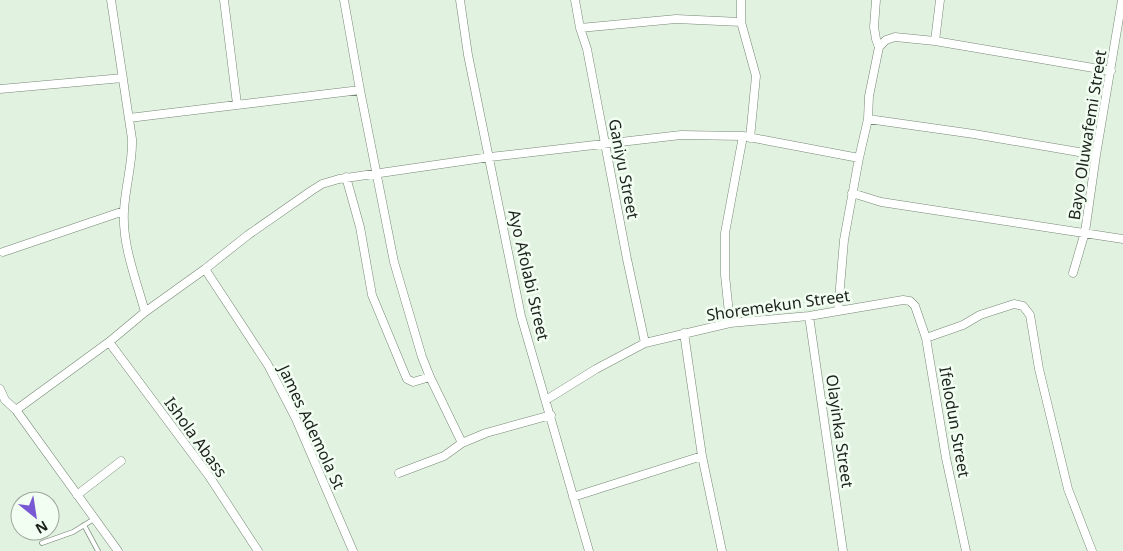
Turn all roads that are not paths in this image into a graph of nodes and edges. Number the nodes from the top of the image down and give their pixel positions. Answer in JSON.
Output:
{"nodes":[{"id":1,"x":111,"y":0,"type":"edge"},
{"id":2,"x":224,"y":0,"type":"edge"},
{"id":3,"x":344,"y":0,"type":"edge"},
{"id":4,"x":460,"y":0,"type":"edge"},
{"id":5,"x":575,"y":0,"type":"edge"},
{"id":6,"x":741,"y":0,"type":"edge"},
{"id":7,"x":876,"y":0,"type":"edge"},
{"id":8,"x":940,"y":0,"type":"edge"},
{"id":9,"x":1122,"y":0,"type":"edge"},
{"id":10,"x":741,"y":22,"type":"junction"},
{"id":11,"x":580,"y":28,"type":"junction"},
{"id":12,"x":935,"y":41,"type":"junction"},
{"id":13,"x":879,"y":47,"type":"junction"},
{"id":14,"x":1111,"y":71,"type":"junction"},
{"id":15,"x":123,"y":78,"type":"junction"},
{"id":16,"x":0,"y":89,"type":"edge"},
{"id":17,"x":360,"y":90,"type":"junction"},
{"id":18,"x":237,"y":104,"type":"junction"},
{"id":19,"x":129,"y":118,"type":"junction"},
{"id":20,"x":868,"y":119,"type":"junction"},
{"id":21,"x":747,"y":137,"type":"junction"},
{"id":22,"x":605,"y":144,"type":"junction"},
{"id":23,"x":1096,"y":154,"type":"junction"},
{"id":24,"x":490,"y":157,"type":"junction"},
{"id":25,"x":859,"y":158,"type":"junction"},
{"id":26,"x":377,"y":172,"type":"junction"},
{"id":27,"x":346,"y":177,"type":"junction"},
{"id":28,"x":852,"y":193,"type":"junction"},
{"id":29,"x":124,"y":211,"type":"junction"},
{"id":30,"x":1085,"y":232,"type":"junction"},
{"id":31,"x":1123,"y":239,"type":"edge"},
{"id":32,"x":3,"y":252,"type":"dead end"},
{"id":33,"x":204,"y":269,"type":"junction"},
{"id":34,"x":1073,"y":273,"type":"dead end"},
{"id":35,"x":910,"y":301,"type":"joint"},
{"id":36,"x":838,"y":311,"type":"junction"},
{"id":37,"x":145,"y":312,"type":"junction"},
{"id":38,"x":808,"y":316,"type":"junction"},
{"id":39,"x":730,"y":323,"type":"junction"},
{"id":40,"x":684,"y":333,"type":"junction"},
{"id":41,"x":926,"y":338,"type":"junction"},
{"id":42,"x":109,"y":342,"type":"junction"},
{"id":43,"x":645,"y":343,"type":"junction"},
{"id":44,"x":430,"y":377,"type":"junction"},
{"id":45,"x":0,"y":389,"type":"edge"},
{"id":46,"x":546,"y":400,"type":"junction"},
{"id":47,"x":16,"y":410,"type":"junction"},
{"id":48,"x":551,"y":415,"type":"junction"},
{"id":49,"x":462,"y":443,"type":"junction"},
{"id":50,"x":702,"y":456,"type":"junction"},
{"id":51,"x":121,"y":461,"type":"dead end"},
{"id":52,"x":399,"y":473,"type":"dead end"},
{"id":53,"x":76,"y":495,"type":"junction"},
{"id":54,"x":573,"y":497,"type":"junction"},
{"id":55,"x":94,"y":519,"type":"junction"},
{"id":56,"x":84,"y":525,"type":"junction"},
{"id":57,"x":42,"y":543,"type":"dead end"},
{"id":58,"x":98,"y":551,"type":"edge"},
{"id":59,"x":118,"y":551,"type":"edge"},
{"id":60,"x":258,"y":551,"type":"edge"},
{"id":61,"x":354,"y":551,"type":"edge"},
{"id":62,"x":589,"y":551,"type":"edge"},
{"id":63,"x":722,"y":551,"type":"edge"},
{"id":64,"x":843,"y":551,"type":"edge"},
{"id":65,"x":966,"y":551,"type":"edge"},
{"id":66,"x":1092,"y":551,"type":"edge"}],
"edges":[{"from":1,"to":15,"type":"street"},
{"from":2,"to":18,"type":"street"},
{"from":3,"to":17,"type":"street"},
{"from":4,"to":24,"type":"street","name":"Ayo Afolabi Street"},
{"from":5,"to":11,"type":"street","name":"Ganiyu Street"},
{"from":6,"to":10,"type":"street"},
{"from":7,"to":13,"type":"street"},
{"from":8,"to":12,"type":"street"},
{"from":9,"to":14,"type":"street","name":"Bayo Oluwafemi Street"},
{"from":10,"to":11,"type":"street"},
{"from":10,"to":21,"type":"street"},
{"from":11,"to":22,"type":"street","name":"Ganiyu Street"},
{"from":12,"to":13,"type":"street"},
{"from":12,"to":14,"type":"street"},
{"from":13,"to":20,"type":"street"},
{"from":14,"to":23,"type":"street","name":"Bayo Oluwafemi Street"},
{"from":15,"to":16,"type":"street"},
{"from":15,"to":19,"type":"street"},
{"from":17,"to":18,"type":"street"},
{"from":17,"to":26,"type":"street"},
{"from":18,"to":19,"type":"street"},
{"from":19,"to":29,"type":"street"},
{"from":20,"to":23,"type":"street"},
{"from":20,"to":25,"type":"street"},
{"from":21,"to":22,"type":"street"},
{"from":21,"to":25,"type":"street"},
{"from":21,"to":39,"type":"street"},
{"from":22,"to":24,"type":"street"},
{"from":22,"to":43,"type":"street","name":"Ganiyu Street"},
{"from":23,"to":30,"type":"street","name":"Bayo Oluwafemi Street"},
{"from":24,"to":26,"type":"street"},
{"from":24,"to":46,"type":"street","name":"Ayo Afolabi Street"},
{"from":25,"to":28,"type":"street"},
{"from":26,"to":27,"type":"street"},
{"from":26,"to":44,"type":"street"},
{"from":27,"to":33,"type":"street"},
{"from":27,"to":44,"type":"street"},
{"from":28,"to":30,"type":"street"},
{"from":28,"to":36,"type":"street"},
{"from":29,"to":32,"type":"street"},
{"from":29,"to":37,"type":"street"},
{"from":30,"to":31,"type":"street"},
{"from":30,"to":34,"type":"street","name":"Bayo Oluwafemi Street"},
{"from":33,"to":37,"type":"street"},
{"from":33,"to":61,"type":"street","name":"James Ademola St"},
{"from":35,"to":36,"type":"street","name":"Shoremekun Street"},
{"from":35,"to":41,"type":"street","name":"Ifelodun Street"},
{"from":36,"to":38,"type":"street","name":"Shoremekun Street"},
{"from":37,"to":42,"type":"street"},
{"from":38,"to":39,"type":"street","name":"Shoremekun Street"},
{"from":38,"to":64,"type":"street","name":"Olayinka Street"},
{"from":39,"to":40,"type":"street","name":"Shoremekun Street"},
{"from":40,"to":43,"type":"street","name":"Shoremekun Street"},
{"from":40,"to":50,"type":"street"},
{"from":41,"to":65,"type":"street","name":"Ifelodun Street"},
{"from":41,"to":66,"type":"street"},
{"from":42,"to":47,"type":"street"},
{"from":42,"to":60,"type":"street","name":"Ishola Abass"},
{"from":43,"to":46,"type":"street","name":"Shoremekun Street"},
{"from":44,"to":49,"type":"street"},
{"from":45,"to":47,"type":"street"},
{"from":46,"to":48,"type":"street","name":"Ayo Afolabi Street"},
{"from":47,"to":53,"type":"street"},
{"from":48,"to":49,"type":"street"},
{"from":48,"to":54,"type":"street","name":"Ayo Afolabi Street"},
{"from":49,"to":52,"type":"street"},
{"from":50,"to":54,"type":"street"},
{"from":50,"to":63,"type":"street"},
{"from":51,"to":53,"type":"street"},
{"from":53,"to":55,"type":"street"},
{"from":54,"to":62,"type":"street","name":"Ayo Afolabi Street"},
{"from":55,"to":56,"type":"lane"},
{"from":55,"to":59,"type":"street"},
{"from":56,"to":57,"type":"lane"},
{"from":56,"to":58,"type":"lane"}]}
